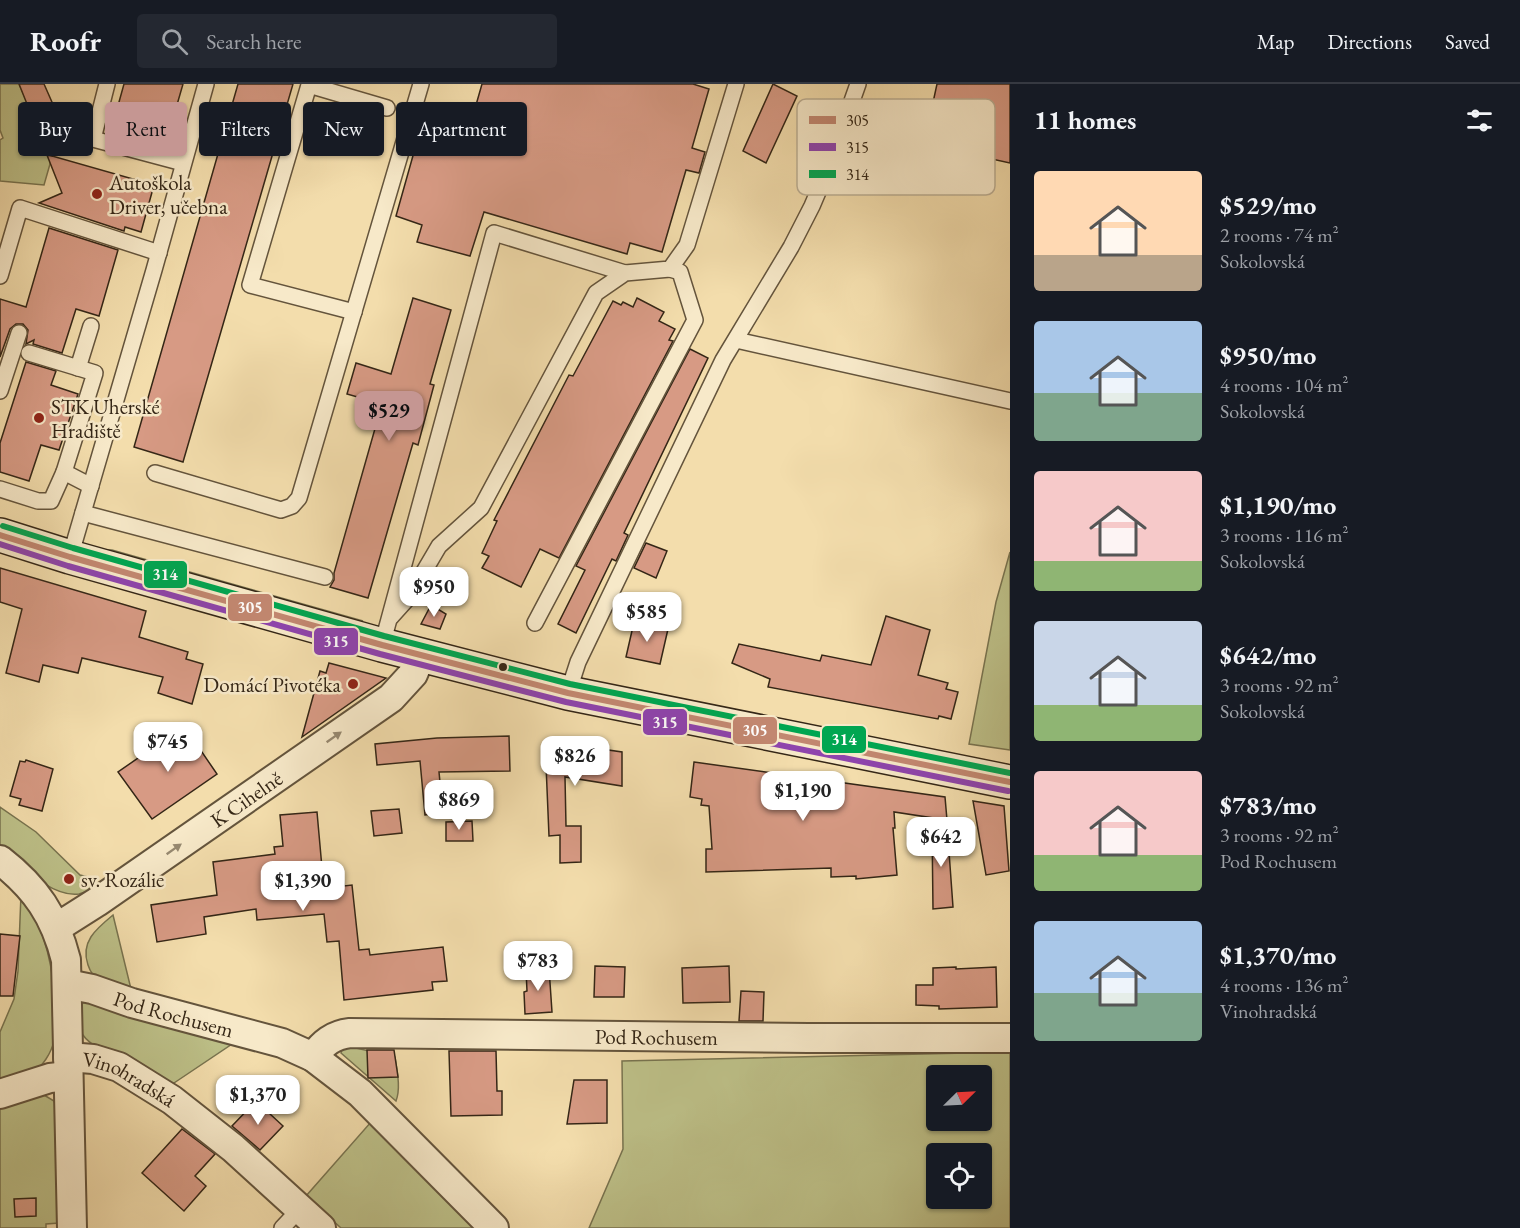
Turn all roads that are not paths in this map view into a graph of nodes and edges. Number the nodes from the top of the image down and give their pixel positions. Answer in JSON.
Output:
{"nodes":[{"id":1,"x":107,"y":84,"type":"edge"},
{"id":2,"x":206,"y":84,"type":"edge"},
{"id":3,"x":421,"y":84,"type":"edge"},
{"id":4,"x":736,"y":84,"type":"edge"},
{"id":5,"x":858,"y":84,"type":"edge"},
{"id":6,"x":853,"y":99,"type":"edge"},
{"id":7,"x":387,"y":108,"type":"dead end"},
{"id":8,"x":183,"y":163,"type":"junction"},
{"id":9,"x":817,"y":195,"type":"edge"},
{"id":10,"x":159,"y":252,"type":"junction"},
{"id":11,"x":670,"y":269,"type":"junction"},
{"id":12,"x":625,"y":273,"type":"junction"},
{"id":13,"x":0,"y":276,"type":"edge"},
{"id":14,"x":354,"y":312,"type":"junction"},
{"id":15,"x":91,"y":326,"type":"dead end"},
{"id":16,"x":19,"y":333,"type":"dead end"},
{"id":17,"x":736,"y":340,"type":"junction"},
{"id":18,"x":29,"y":353,"type":"dead end"},
{"id":19,"x":78,"y":368,"type":"junction"},
{"id":20,"x":0,"y":390,"type":"edge"},
{"id":21,"x":1010,"y":401,"type":"edge"},
{"id":22,"x":64,"y":472,"type":"junction"},
{"id":23,"x":155,"y":473,"type":"dead end"},
{"id":24,"x":91,"y":486,"type":"junction"},
{"id":25,"x":0,"y":489,"type":"edge"},
{"id":26,"x":83,"y":513,"type":"junction"},
{"id":27,"x":0,"y":535,"type":"edge"},
{"id":28,"x":70,"y":557,"type":"junction"},
{"id":29,"x":325,"y":577,"type":"dead end"},
{"id":30,"x":535,"y":623,"type":"dead end"},
{"id":31,"x":387,"y":631,"type":"junction"},
{"id":32,"x":421,"y":655,"type":"junction"},
{"id":33,"x":568,"y":693,"type":"junction"},
{"id":34,"x":1010,"y":782,"type":"edge"},
{"id":35,"x":0,"y":860,"type":"edge"},
{"id":36,"x":56,"y":928,"type":"junction"},
{"id":37,"x":68,"y":984,"type":"junction"},
{"id":38,"x":1010,"y":1038,"type":"edge"},
{"id":39,"x":313,"y":1057,"type":"junction"},
{"id":40,"x":68,"y":1067,"type":"junction"},
{"id":41,"x":0,"y":1094,"type":"edge"},
{"id":42,"x":291,"y":1219,"type":"edge"},
{"id":43,"x":72,"y":1228,"type":"edge"},
{"id":44,"x":321,"y":1228,"type":"edge"},
{"id":45,"x":495,"y":1228,"type":"edge"}],
"edges":[{"from":1,"to":8,"type":"lane"},
{"from":2,"to":8,"type":"lane"},
{"from":3,"to":14,"type":"lane"},
{"from":4,"to":11,"type":"lane"},
{"from":5,"to":6,"type":"lane"},
{"from":7,"to":14,"type":"lane"},
{"from":8,"to":10,"type":"lane"},
{"from":9,"to":17,"type":"lane"},
{"from":10,"to":13,"type":"lane"},
{"from":10,"to":24,"type":"lane"},
{"from":11,"to":12,"type":"lane"},
{"from":11,"to":30,"type":"lane"},
{"from":12,"to":31,"type":"lane"},
{"from":12,"to":31,"type":"lane"},
{"from":14,"to":23,"type":"lane"},
{"from":15,"to":19,"type":"lane"},
{"from":16,"to":20,"type":"lane"},
{"from":17,"to":21,"type":"lane"},
{"from":17,"to":33,"type":"lane"},
{"from":18,"to":19,"type":"lane"},
{"from":19,"to":22,"type":"lane"},
{"from":22,"to":24,"type":"lane"},
{"from":22,"to":25,"type":"lane"},
{"from":24,"to":26,"type":"lane"},
{"from":26,"to":28,"type":"lane"},
{"from":26,"to":29,"type":"lane"},
{"from":27,"to":28,"type":"main road"},
{"from":28,"to":31,"type":"main road"},
{"from":31,"to":32,"type":"main road"},
{"from":32,"to":33,"type":"main road"},
{"from":36,"to":32,"type":"street","name":"K Cihelně","one_way":true},
{"from":33,"to":34,"type":"main road"},
{"from":35,"to":36,"type":"street","name":"Vinohradská"},
{"from":36,"to":37,"type":"street","name":"Vinohradská"},
{"from":37,"to":39,"type":"street","name":"Pod Rochusem"},
{"from":37,"to":40,"type":"street","name":"Vinohradská"},
{"from":38,"to":39,"type":"street","name":"Pod Rochusem"},
{"from":39,"to":45,"type":"street","name":"Pod Rochusem"},
{"from":40,"to":41,"type":"street"},
{"from":40,"to":42,"type":"street","name":"Vinohradská"},
{"from":40,"to":43,"type":"street","name":"Vinohradská"},
{"from":42,"to":44,"type":"street","name":"Vinohradská"}]}
